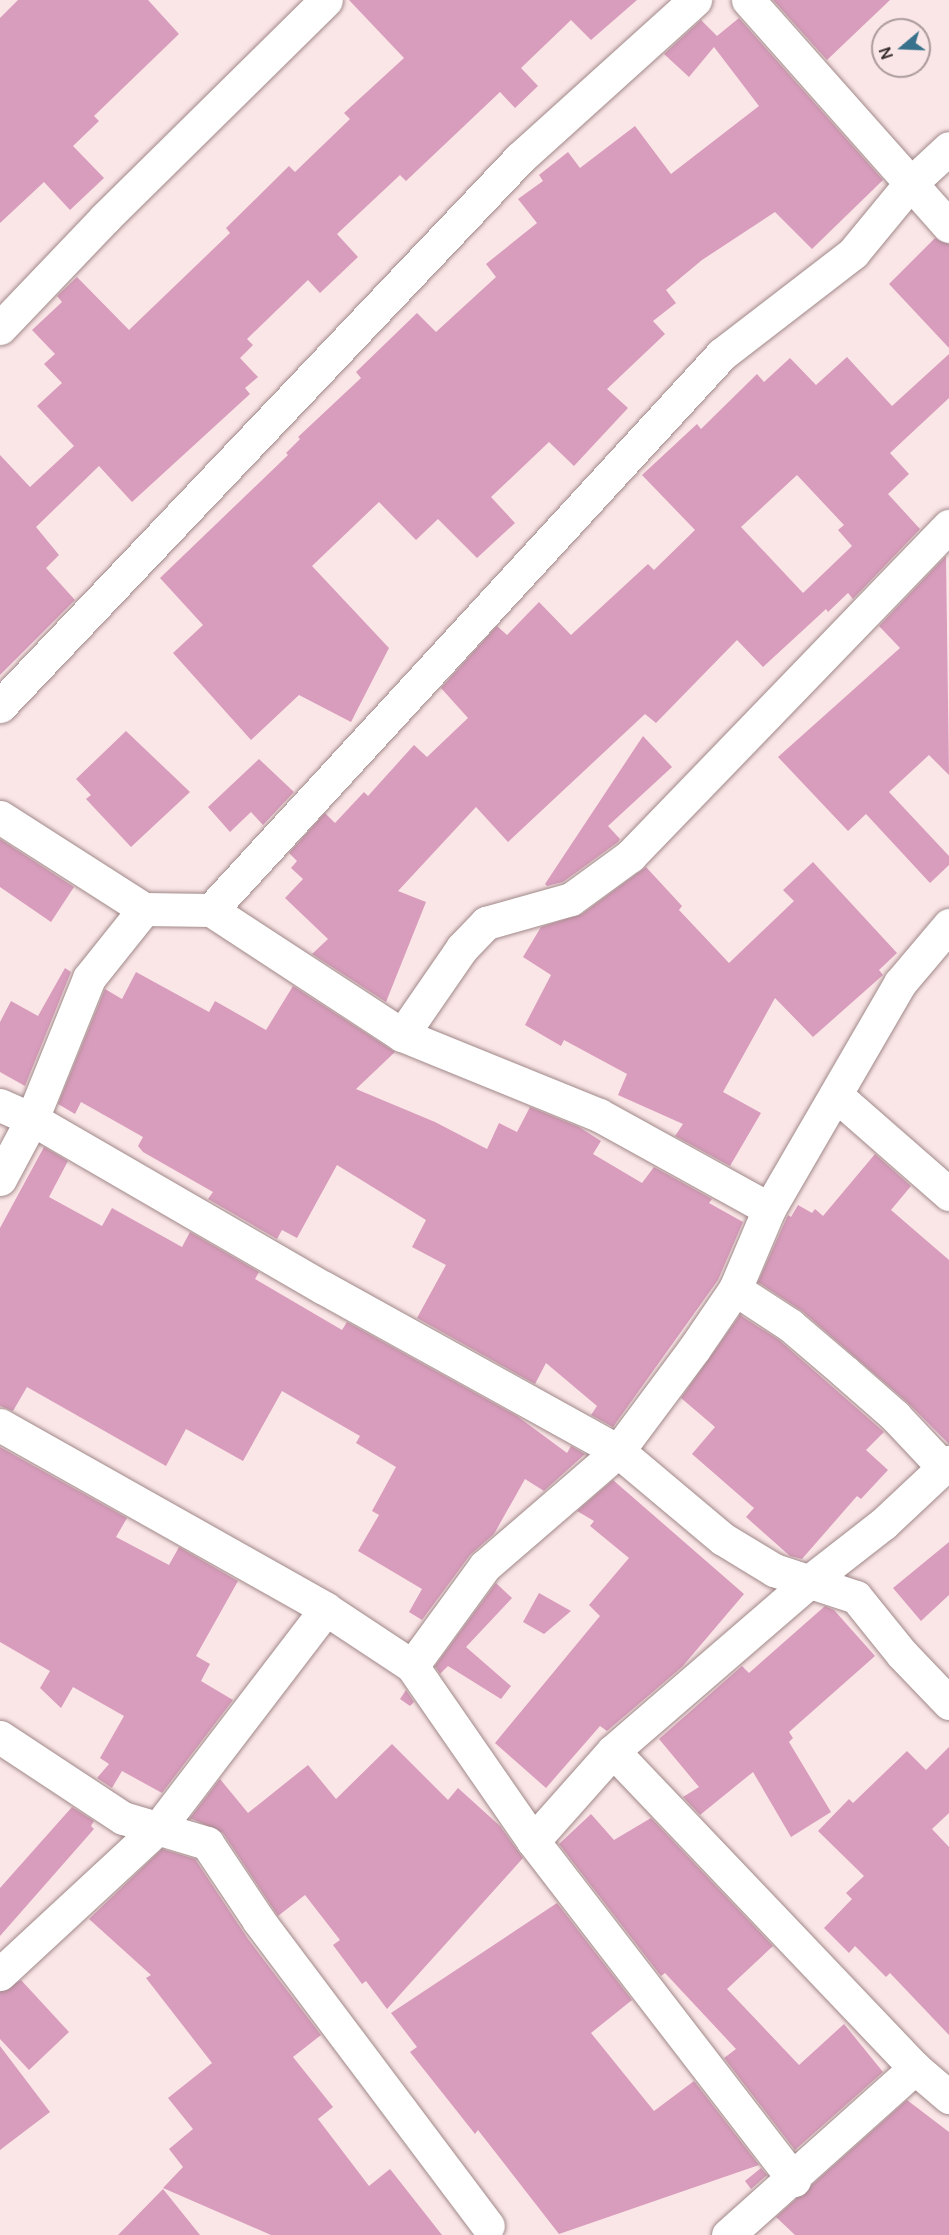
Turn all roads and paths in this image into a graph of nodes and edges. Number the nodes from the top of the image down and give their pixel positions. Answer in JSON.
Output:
{"nodes":[{"id":1,"x":327,"y":0,"type":"edge"},
{"id":2,"x":696,"y":0,"type":"edge"},
{"id":3,"x":748,"y":0,"type":"edge"},
{"id":4,"x":949,"y":148,"type":"edge"},
{"id":5,"x":909,"y":185,"type":"junction"},
{"id":6,"x":949,"y":226,"type":"edge"},
{"id":7,"x":0,"y":328,"type":"edge"},
{"id":8,"x":949,"y":526,"type":"edge"},
{"id":9,"x":0,"y":706,"type":"edge"},
{"id":10,"x":0,"y":817,"type":"edge"},
{"id":11,"x":144,"y":909,"type":"junction"},
{"id":12,"x":211,"y":910,"type":"junction"},
{"id":13,"x":949,"y":925,"type":"edge"},
{"id":14,"x":402,"y":1035,"type":"junction"},
{"id":15,"x":837,"y":1096,"type":"junction"},
{"id":16,"x":0,"y":1105,"type":"edge"},
{"id":17,"x":32,"y":1119,"type":"junction"},
{"id":18,"x":0,"y":1179,"type":"edge"},
{"id":19,"x":949,"y":1194,"type":"edge"},
{"id":20,"x":770,"y":1209,"type":"junction"},
{"id":21,"x":735,"y":1289,"type":"junction"},
{"id":22,"x":0,"y":1425,"type":"edge"},
{"id":23,"x":618,"y":1451,"type":"junction"},
{"id":24,"x":946,"y":1465,"type":"edge"},
{"id":25,"x":811,"y":1580,"type":"junction"},
{"id":26,"x":326,"y":1609,"type":"junction"},
{"id":27,"x":412,"y":1665,"type":"junction"},
{"id":28,"x":949,"y":1703,"type":"edge"},
{"id":29,"x":0,"y":1737,"type":"edge"},
{"id":30,"x":613,"y":1751,"type":"junction"},
{"id":31,"x":160,"y":1826,"type":"junction"},
{"id":32,"x":533,"y":1841,"type":"junction"},
{"id":33,"x":0,"y":1974,"type":"edge"},
{"id":34,"x":915,"y":2068,"type":"junction"},
{"id":35,"x":949,"y":2097,"type":"edge"},
{"id":36,"x":794,"y":2180,"type":"junction"},
{"id":37,"x":488,"y":2226,"type":"dead end"},
{"id":38,"x":728,"y":2235,"type":"edge"}],
"edges":[{"from":1,"to":7,"type":"street"},
{"from":2,"to":9,"type":"street"},
{"from":3,"to":5,"type":"street"},
{"from":4,"to":5,"type":"street"},
{"from":5,"to":6,"type":"street"},
{"from":5,"to":12,"type":"street"},
{"from":8,"to":14,"type":"street"},
{"from":10,"to":11,"type":"street"},
{"from":11,"to":12,"type":"street"},
{"from":11,"to":17,"type":"street"},
{"from":12,"to":14,"type":"street"},
{"from":13,"to":15,"type":"street"},
{"from":14,"to":20,"type":"street"},
{"from":15,"to":19,"type":"street"},
{"from":15,"to":20,"type":"street"},
{"from":16,"to":17,"type":"street"},
{"from":17,"to":18,"type":"street"},
{"from":17,"to":23,"type":"street"},
{"from":20,"to":21,"type":"street"},
{"from":21,"to":23,"type":"street"},
{"from":21,"to":24,"type":"street"},
{"from":22,"to":26,"type":"street"},
{"from":23,"to":25,"type":"street"},
{"from":23,"to":27,"type":"street"},
{"from":24,"to":25,"type":"street"},
{"from":25,"to":28,"type":"street"},
{"from":25,"to":30,"type":"street"},
{"from":26,"to":27,"type":"street"},
{"from":26,"to":31,"type":"street"},
{"from":27,"to":32,"type":"street"},
{"from":29,"to":31,"type":"street"},
{"from":30,"to":32,"type":"street"},
{"from":30,"to":34,"type":"street"},
{"from":31,"to":33,"type":"street"},
{"from":31,"to":37,"type":"street"},
{"from":32,"to":36,"type":"street"},
{"from":34,"to":35,"type":"street"},
{"from":34,"to":36,"type":"street"},
{"from":36,"to":38,"type":"street"}]}
